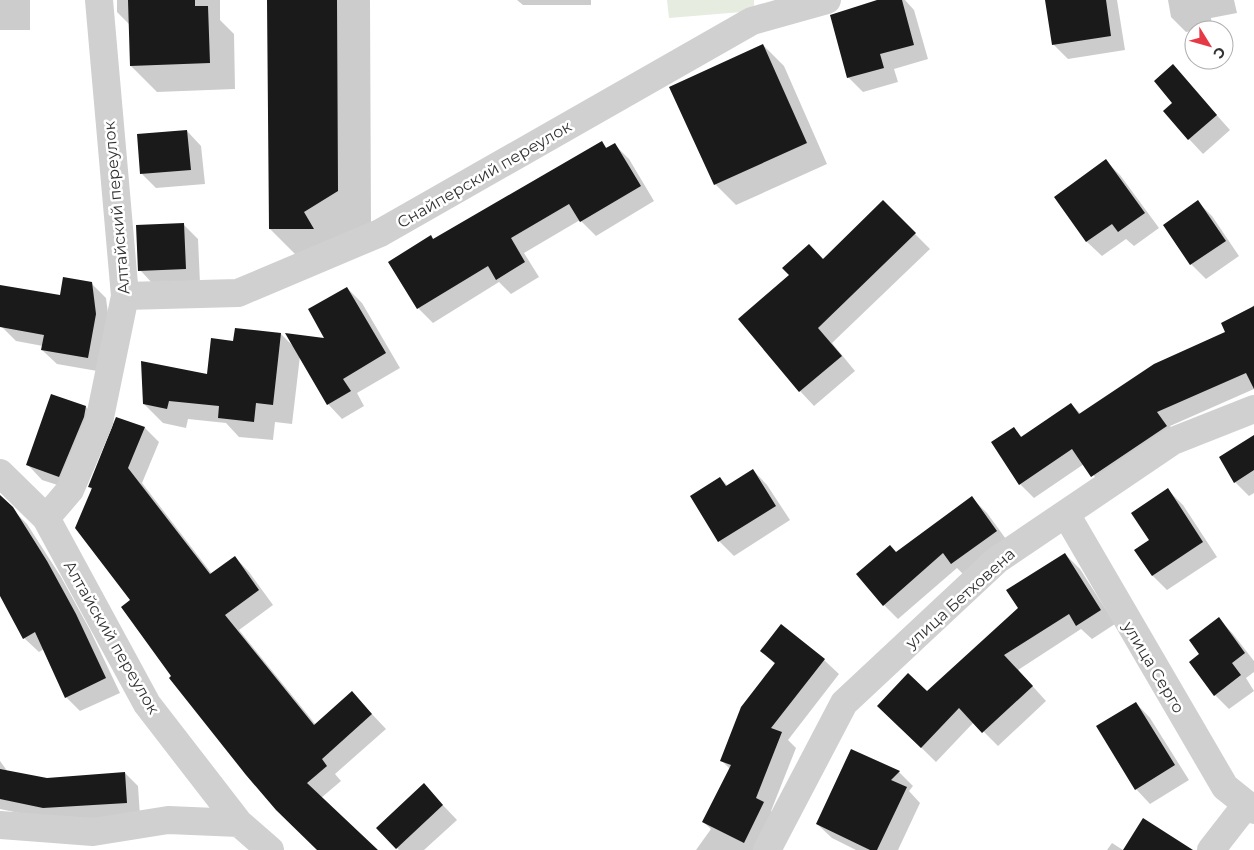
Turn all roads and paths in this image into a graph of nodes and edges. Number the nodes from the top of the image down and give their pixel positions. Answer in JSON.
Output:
{"nodes":[{"id":1,"x":99,"y":0,"type":"edge"},
{"id":2,"x":827,"y":0,"type":"edge"},
{"id":3,"x":125,"y":296,"type":"junction"},
{"id":4,"x":1254,"y":408,"type":"edge"},
{"id":5,"x":0,"y":473,"type":"edge"},
{"id":6,"x":1066,"y":514,"type":"junction"},
{"id":7,"x":46,"y":518,"type":"junction"},
{"id":8,"x":1250,"y":807,"type":"edge"},
{"id":9,"x":240,"y":823,"type":"junction"},
{"id":10,"x":0,"y":825,"type":"edge"},
{"id":11,"x":270,"y":850,"type":"edge"},
{"id":12,"x":767,"y":850,"type":"edge"},
{"id":13,"x":1211,"y":850,"type":"edge"}],
"edges":[{"from":1,"to":3,"type":"street","name":"Алтайский переулок"},
{"from":2,"to":3,"type":"street","name":"Снайперский переулок"},
{"from":3,"to":7,"type":"street","name":"Алтайский переулок"},
{"from":4,"to":6,"type":"street","name":"улица Бетховена"},
{"from":5,"to":7,"type":"street","name":"Алтайский переулок"},
{"from":6,"to":8,"type":"street","name":"улица Серго"},
{"from":6,"to":12,"type":"street","name":"улица Бетховена"},
{"from":7,"to":9,"type":"street","name":"Алтайский переулок"},
{"from":8,"to":13,"type":"street"},
{"from":9,"to":10,"type":"street"},
{"from":9,"to":11,"type":"street","name":"Алтайский переулок"}]}
